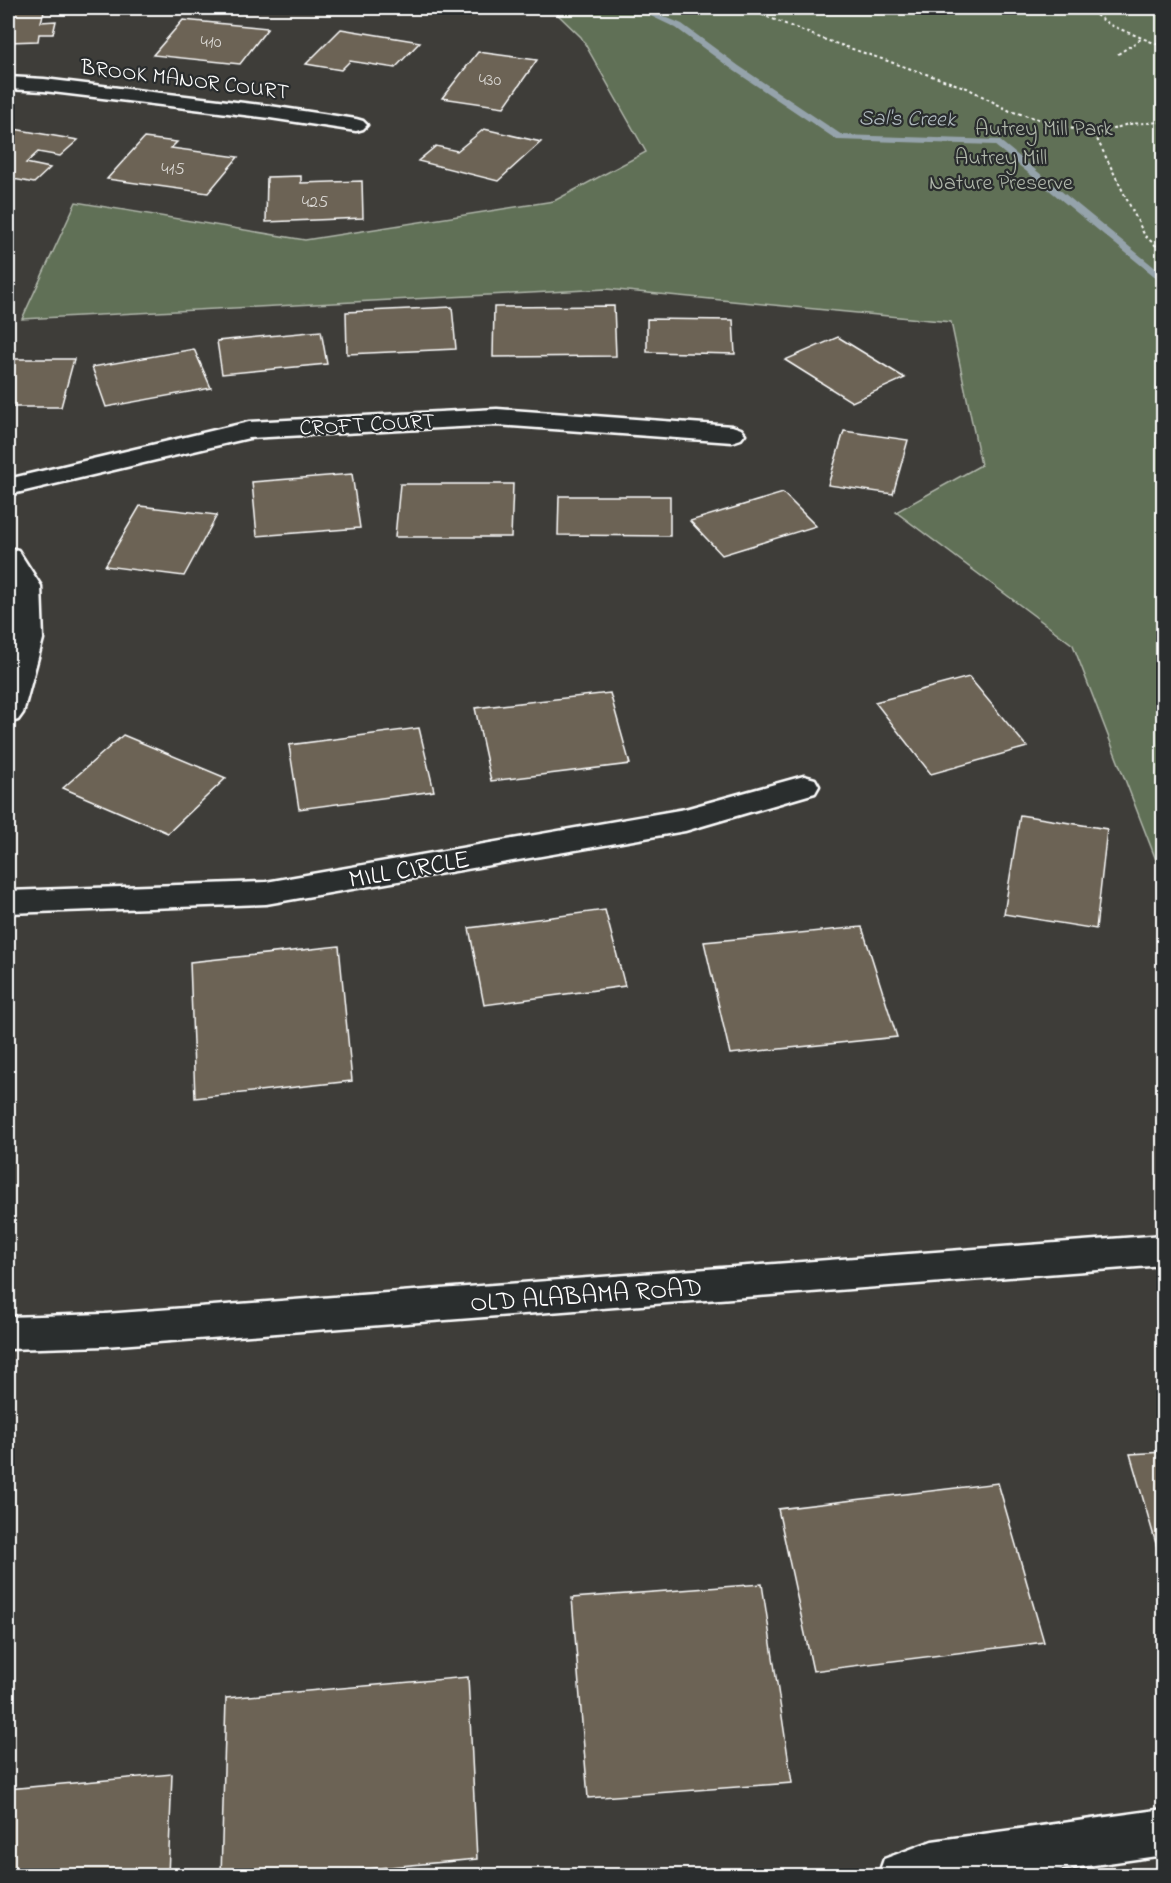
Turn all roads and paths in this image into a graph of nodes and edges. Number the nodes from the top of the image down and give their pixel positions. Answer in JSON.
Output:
{"nodes":[{"id":1,"x":745,"y":8,"type":"edge"},
{"id":2,"x":1086,"y":8,"type":"edge"},
{"id":3,"x":1141,"y":39,"type":"junction"},
{"id":4,"x":1164,"y":47,"type":"edge"},
{"id":5,"x":1118,"y":54,"type":"dead end"},
{"id":6,"x":8,"y":83,"type":"edge"},
{"id":7,"x":1164,"y":122,"type":"edge"},
{"id":8,"x":356,"y":125,"type":"dead end"},
{"id":9,"x":1095,"y":135,"type":"junction"},
{"id":10,"x":1164,"y":253,"type":"edge"},
{"id":11,"x":732,"y":434,"type":"dead end"},
{"id":12,"x":8,"y":487,"type":"edge"},
{"id":13,"x":8,"y":556,"type":"edge"},
{"id":14,"x":8,"y":713,"type":"edge"},
{"id":15,"x":804,"y":786,"type":"dead end"},
{"id":16,"x":8,"y":902,"type":"edge"},
{"id":17,"x":1164,"y":1250,"type":"edge"},
{"id":18,"x":8,"y":1333,"type":"edge"},
{"id":19,"x":1164,"y":1833,"type":"edge"},
{"id":20,"x":901,"y":1875,"type":"edge"}],
"edges":[{"from":1,"to":9,"type":"path"},
{"from":2,"to":3,"type":"path"},
{"from":3,"to":4,"type":"path"},
{"from":3,"to":5,"type":"path"},
{"from":6,"to":8,"type":"street","name":"BROOK MANOR COURT"},
{"from":7,"to":9,"type":"path"},
{"from":9,"to":10,"type":"path"},
{"from":11,"to":12,"type":"street","name":"CROFT COURT"},
{"from":13,"to":14,"type":"street"},
{"from":15,"to":16,"type":"street","name":"MILL CIRCLE"},
{"from":17,"to":18,"type":"street","name":"OLD ALABAMA ROAD"},
{"from":19,"to":20,"type":"street"}]}
